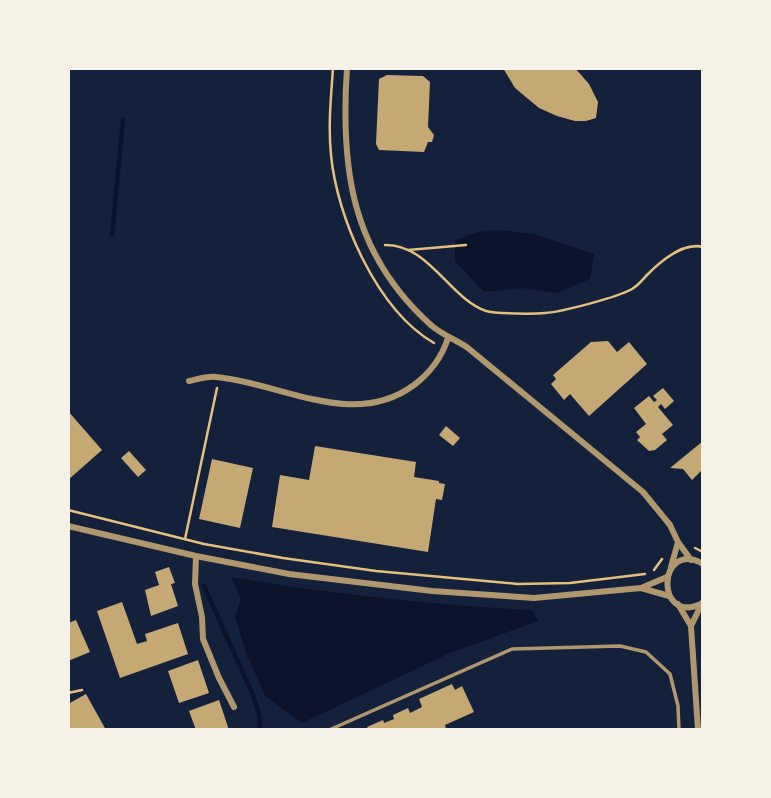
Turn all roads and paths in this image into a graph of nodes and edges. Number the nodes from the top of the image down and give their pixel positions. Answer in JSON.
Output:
{"nodes":[{"id":1,"x":333,"y":68,"type":"edge"},
{"id":2,"x":347,"y":68,"type":"edge"},
{"id":3,"x":386,"y":244,"type":"dead end"},
{"id":4,"x":466,"y":245,"type":"dead end"},
{"id":5,"x":703,"y":247,"type":"edge"},
{"id":6,"x":408,"y":250,"type":"junction"},
{"id":7,"x":448,"y":338,"type":"junction"},
{"id":8,"x":445,"y":347,"type":"junction"},
{"id":9,"x":219,"y":378,"type":"junction"},
{"id":10,"x":190,"y":380,"type":"dead end"},
{"id":11,"x":68,"y":510,"type":"edge"},
{"id":12,"x":68,"y":526,"type":"edge"},
{"id":13,"x":186,"y":539,"type":"junction"},
{"id":14,"x":678,"y":542,"type":"junction"},
{"id":15,"x":196,"y":556,"type":"junction"},
{"id":16,"x":691,"y":560,"type":"junction"},
{"id":17,"x":702,"y":563,"type":"edge"},
{"id":18,"x":668,"y":573,"type":"junction"},
{"id":19,"x":641,"y":588,"type":"junction"},
{"id":20,"x":669,"y":596,"type":"junction"},
{"id":21,"x":703,"y":603,"type":"edge"},
{"id":22,"x":678,"y":604,"type":"junction"},
{"id":23,"x":691,"y":626,"type":"junction"},
{"id":24,"x":82,"y":690,"type":"dead end"},
{"id":25,"x":68,"y":693,"type":"edge"},
{"id":26,"x":234,"y":707,"type":"dead end"},
{"id":27,"x":329,"y":730,"type":"edge"},
{"id":28,"x":679,"y":730,"type":"edge"},
{"id":29,"x":698,"y":730,"type":"edge"}],
"edges":[{"from":1,"to":8,"type":"path"},
{"from":2,"to":7,"type":"street"},
{"from":3,"to":6,"type":"path"},
{"from":4,"to":6,"type":"path"},
{"from":5,"to":6,"type":"path"},
{"from":7,"to":8,"type":"street"},
{"from":7,"to":14,"type":"street"},
{"from":8,"to":9,"type":"street"},
{"from":9,"to":10,"type":"street"},
{"from":9,"to":13,"type":"path"},
{"from":11,"to":13,"type":"path"},
{"from":12,"to":15,"type":"street"},
{"from":13,"to":14,"type":"path"},
{"from":14,"to":16,"type":"street"},
{"from":14,"to":18,"type":"street"},
{"from":15,"to":19,"type":"street"},
{"from":15,"to":26,"type":"street"},
{"from":16,"to":17,"type":"street"},
{"from":16,"to":18,"type":"street"},
{"from":18,"to":19,"type":"street"},
{"from":18,"to":20,"type":"street"},
{"from":19,"to":20,"type":"street"},
{"from":20,"to":22,"type":"street"},
{"from":21,"to":22,"type":"street"},
{"from":21,"to":23,"type":"street"},
{"from":22,"to":23,"type":"street"},
{"from":23,"to":29,"type":"street"},
{"from":24,"to":25,"type":"path"},
{"from":27,"to":28,"type":"lane"}]}
